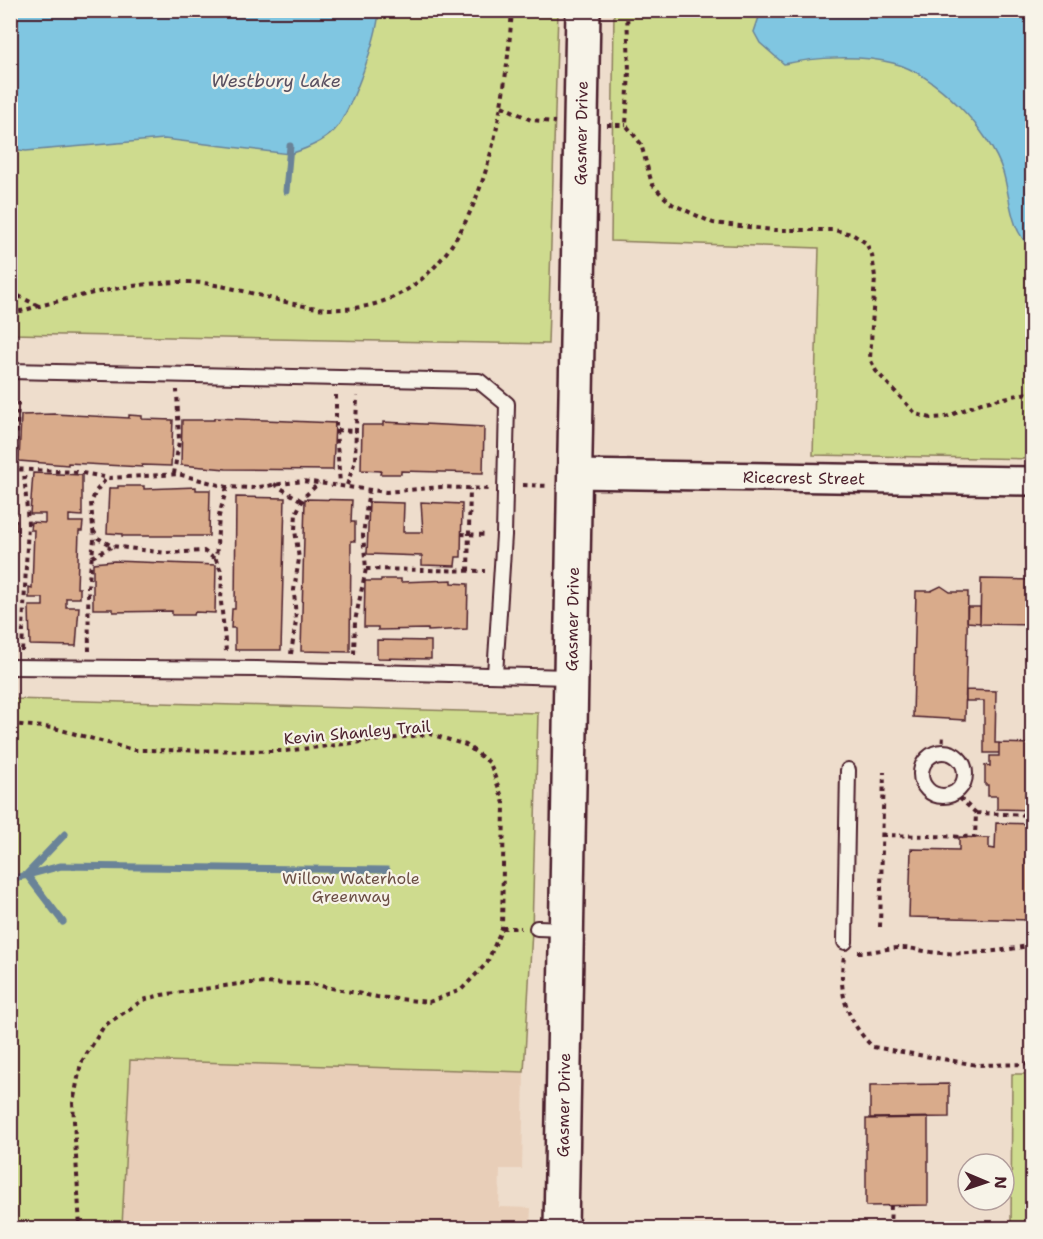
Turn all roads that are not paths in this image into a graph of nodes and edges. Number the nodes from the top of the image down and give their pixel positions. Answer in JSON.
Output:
{"nodes":[{"id":1,"x":583,"y":10,"type":"edge"},
{"id":2,"x":10,"y":371,"type":"edge"},
{"id":3,"x":567,"y":480,"type":"junction"},
{"id":4,"x":1032,"y":481,"type":"edge"},
{"id":5,"x":16,"y":667,"type":"edge"},
{"id":6,"x":495,"y":674,"type":"junction"},
{"id":7,"x":569,"y":677,"type":"junction"},
{"id":8,"x":848,"y":770,"type":"dead end"},
{"id":9,"x":954,"y":793,"type":"joint"},
{"id":10,"x":847,"y":948,"type":"road end"},
{"id":11,"x":561,"y":1228,"type":"edge"}],
"edges":[{"from":1,"to":3,"type":"street","name":"Gasmer Drive"},
{"from":2,"to":6,"type":"lane"},
{"from":3,"to":4,"type":"street","name":"Ricecrest Street"},
{"from":3,"to":7,"type":"street","name":"Gasmer Drive"},
{"from":5,"to":6,"type":"lane"},
{"from":6,"to":7,"type":"lane"},
{"from":7,"to":11,"type":"street","name":"Gasmer Drive"},
{"from":8,"to":10,"type":"lane"},
{"from":9,"to":9,"type":"lane"}]}
